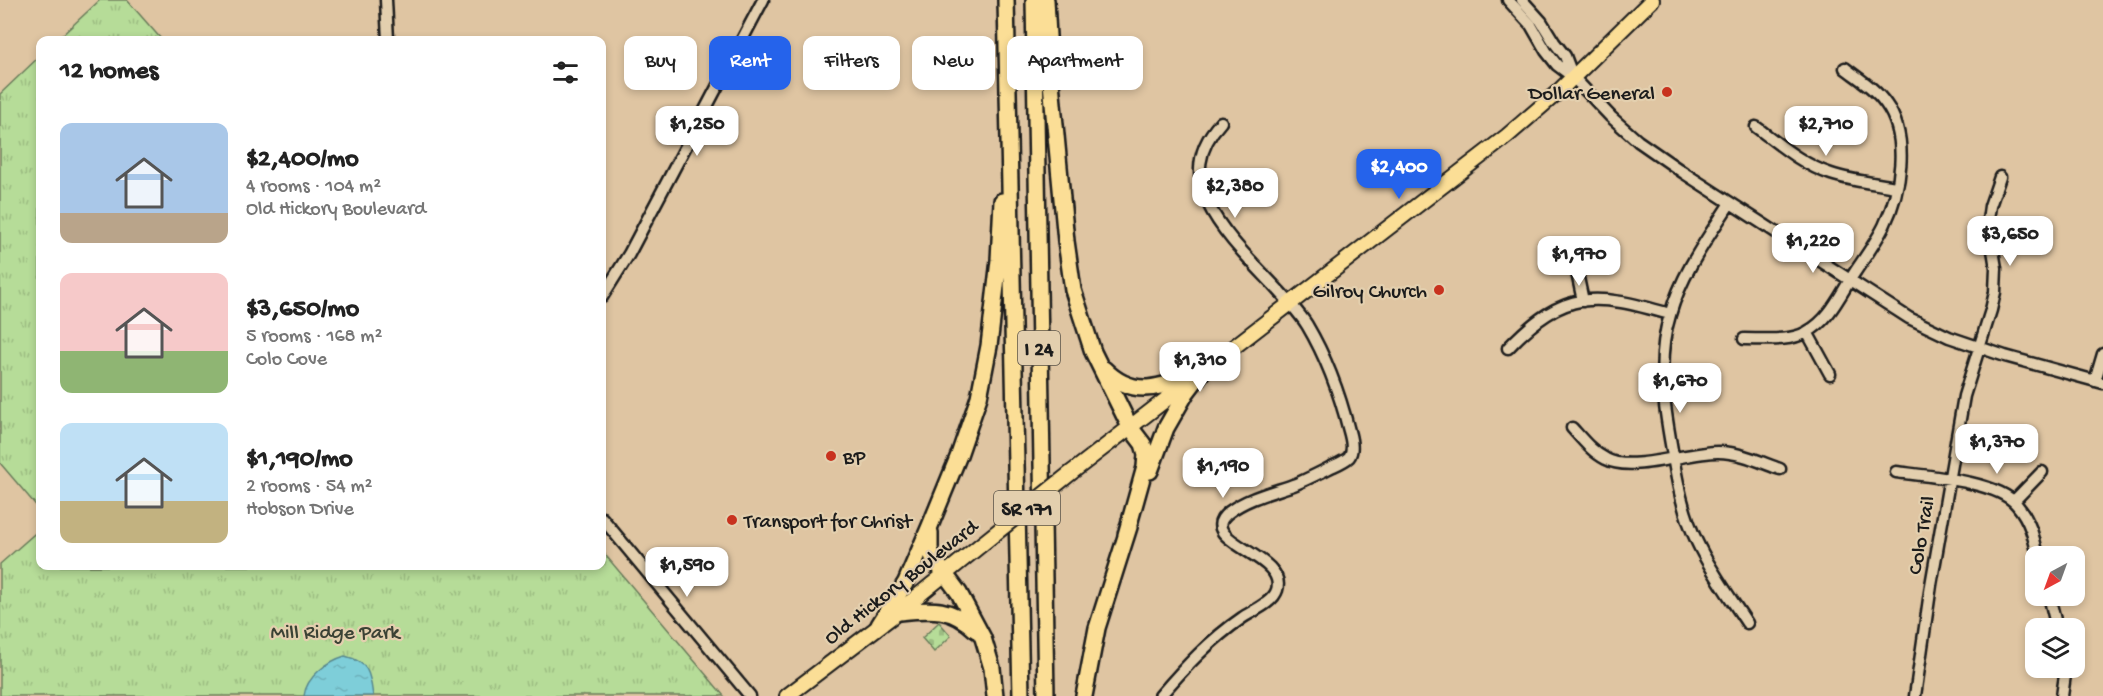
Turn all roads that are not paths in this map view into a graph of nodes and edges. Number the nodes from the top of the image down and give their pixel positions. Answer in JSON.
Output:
{"nodes":[{"id":1,"x":386,"y":0,"type":"edge"},
{"id":2,"x":763,"y":0,"type":"edge"},
{"id":3,"x":1006,"y":0,"type":"edge"},
{"id":4,"x":1034,"y":0,"type":"edge"},
{"id":5,"x":1046,"y":0,"type":"edge"},
{"id":6,"x":1508,"y":0,"type":"edge"},
{"id":7,"x":1522,"y":0,"type":"edge"},
{"id":8,"x":1652,"y":0,"type":"edge"},
{"id":9,"x":388,"y":36,"type":"edge"},
{"id":10,"x":1007,"y":36,"type":"edge"},
{"id":11,"x":1845,"y":68,"type":"dead end"},
{"id":12,"x":1574,"y":77,"type":"junction"},
{"id":13,"x":1009,"y":90,"type":"edge"},
{"id":14,"x":1009,"y":90,"type":"edge"},
{"id":15,"x":1221,"y":122,"type":"dead end"},
{"id":16,"x":1756,"y":127,"type":"dead end"},
{"id":17,"x":2000,"y":177,"type":"dead end"},
{"id":18,"x":1896,"y":187,"type":"junction"},
{"id":19,"x":1730,"y":203,"type":"junction"},
{"id":20,"x":2028,"y":242,"type":"dead end"},
{"id":21,"x":1992,"y":247,"type":"junction"},
{"id":22,"x":1577,"y":273,"type":"dead end"},
{"id":23,"x":1850,"y":280,"type":"junction"},
{"id":24,"x":606,"y":291,"type":"edge"},
{"id":25,"x":1583,"y":301,"type":"junction"},
{"id":26,"x":1288,"y":303,"type":"junction"},
{"id":27,"x":1670,"y":314,"type":"junction"},
{"id":28,"x":1807,"y":332,"type":"junction"},
{"id":29,"x":1744,"y":339,"type":"dead end"},
{"id":30,"x":1978,"y":347,"type":"junction"},
{"id":31,"x":1508,"y":348,"type":"dead end"},
{"id":32,"x":2103,"y":354,"type":"edge"},
{"id":33,"x":1097,"y":361,"type":"junction"},
{"id":34,"x":1205,"y":368,"type":"junction"},
{"id":35,"x":1830,"y":374,"type":"dead end"},
{"id":36,"x":2099,"y":382,"type":"edge"},
{"id":37,"x":1130,"y":427,"type":"junction"},
{"id":38,"x":1572,"y":428,"type":"dead end"},
{"id":39,"x":1673,"y":457,"type":"junction"},
{"id":40,"x":1780,"y":469,"type":"dead end"},
{"id":41,"x":1896,"y":472,"type":"dead end"},
{"id":42,"x":2042,"y":472,"type":"dead end"},
{"id":43,"x":1949,"y":480,"type":"junction"},
{"id":44,"x":2014,"y":501,"type":"junction"},
{"id":45,"x":606,"y":523,"type":"edge"},
{"id":46,"x":930,"y":526,"type":"junction"},
{"id":47,"x":1126,"y":535,"type":"junction"},
{"id":48,"x":2035,"y":546,"type":"edge"},
{"id":49,"x":945,"y":574,"type":"junction"},
{"id":50,"x":898,"y":612,"type":"junction"},
{"id":51,"x":1747,"y":623,"type":"dead end"},
{"id":52,"x":879,"y":625,"type":"junction"},
{"id":53,"x":983,"y":638,"type":"junction"},
{"id":54,"x":2065,"y":678,"type":"edge"},
{"id":55,"x":750,"y":696,"type":"edge"},
{"id":56,"x":787,"y":696,"type":"edge"},
{"id":57,"x":996,"y":696,"type":"edge"},
{"id":58,"x":1021,"y":696,"type":"edge"},
{"id":59,"x":1046,"y":696,"type":"edge"},
{"id":60,"x":1084,"y":696,"type":"edge"},
{"id":61,"x":1160,"y":696,"type":"edge"},
{"id":62,"x":1915,"y":696,"type":"edge"},
{"id":63,"x":2062,"y":696,"type":"edge"}],
"edges":[{"from":1,"to":9,"type":"street"},
{"from":2,"to":24,"type":"street"},
{"from":3,"to":10,"type":"highway","number":"I 24"},
{"from":4,"to":59,"type":"highway","number":"I 24"},
{"from":5,"to":33,"type":"highway"},
{"from":6,"to":12,"type":"street"},
{"from":7,"to":12,"type":"street"},
{"from":8,"to":12,"type":"main road","name":"Old Hickory Boulevard"},
{"from":11,"to":18,"type":"street"},
{"from":12,"to":19,"type":"street"},
{"from":12,"to":26,"type":"main road","name":"Old Hickory Boulevard"},
{"from":13,"to":46,"type":"highway"},
{"from":14,"to":58,"type":"highway","number":"I 24"},
{"from":15,"to":26,"type":"street"},
{"from":16,"to":18,"type":"street"},
{"from":17,"to":21,"type":"street","name":"Colo Trail"},
{"from":18,"to":23,"type":"street"},
{"from":19,"to":23,"type":"street"},
{"from":19,"to":27,"type":"street"},
{"from":20,"to":21,"type":"street"},
{"from":21,"to":30,"type":"street","name":"Colo Trail"},
{"from":22,"to":25,"type":"street"},
{"from":23,"to":28,"type":"street"},
{"from":23,"to":30,"type":"street"},
{"from":25,"to":27,"type":"street"},
{"from":25,"to":31,"type":"street"},
{"from":26,"to":34,"type":"main road","name":"Old Hickory Boulevard"},
{"from":26,"to":61,"type":"street"},
{"from":27,"to":39,"type":"street"},
{"from":28,"to":29,"type":"street"},
{"from":28,"to":35,"type":"street"},
{"from":30,"to":36,"type":"street"},
{"from":30,"to":43,"type":"street","name":"Colo Trail"},
{"from":32,"to":36,"type":"street"},
{"from":33,"to":34,"type":"highway"},
{"from":33,"to":37,"type":"highway"},
{"from":34,"to":37,"type":"main road","name":"Old Hickory Boulevard"},
{"from":34,"to":47,"type":"highway"},
{"from":37,"to":47,"type":"highway"},
{"from":37,"to":49,"type":"main road","name":"Old Hickory Boulevard","number":"SR 171","bridge":true},
{"from":38,"to":39,"type":"street"},
{"from":39,"to":40,"type":"street"},
{"from":39,"to":51,"type":"street"},
{"from":41,"to":43,"type":"street"},
{"from":42,"to":44,"type":"street"},
{"from":43,"to":44,"type":"street"},
{"from":43,"to":62,"type":"street","name":"Colo Trail"},
{"from":44,"to":48,"type":"street"},
{"from":45,"to":55,"type":"street"},
{"from":46,"to":49,"type":"highway"},
{"from":46,"to":52,"type":"highway"},
{"from":47,"to":60,"type":"highway"},
{"from":49,"to":50,"type":"main road","name":"Old Hickory Boulevard","number":"SR 171"},
{"from":49,"to":53,"type":"highway"},
{"from":50,"to":52,"type":"main road","name":"Old Hickory Boulevard","number":"SR 171"},
{"from":50,"to":53,"type":"highway"},
{"from":52,"to":56,"type":"main road","name":"Old Hickory Boulevard","number":"SR 171"},
{"from":53,"to":57,"type":"highway"},
{"from":54,"to":63,"type":"street"}]}
